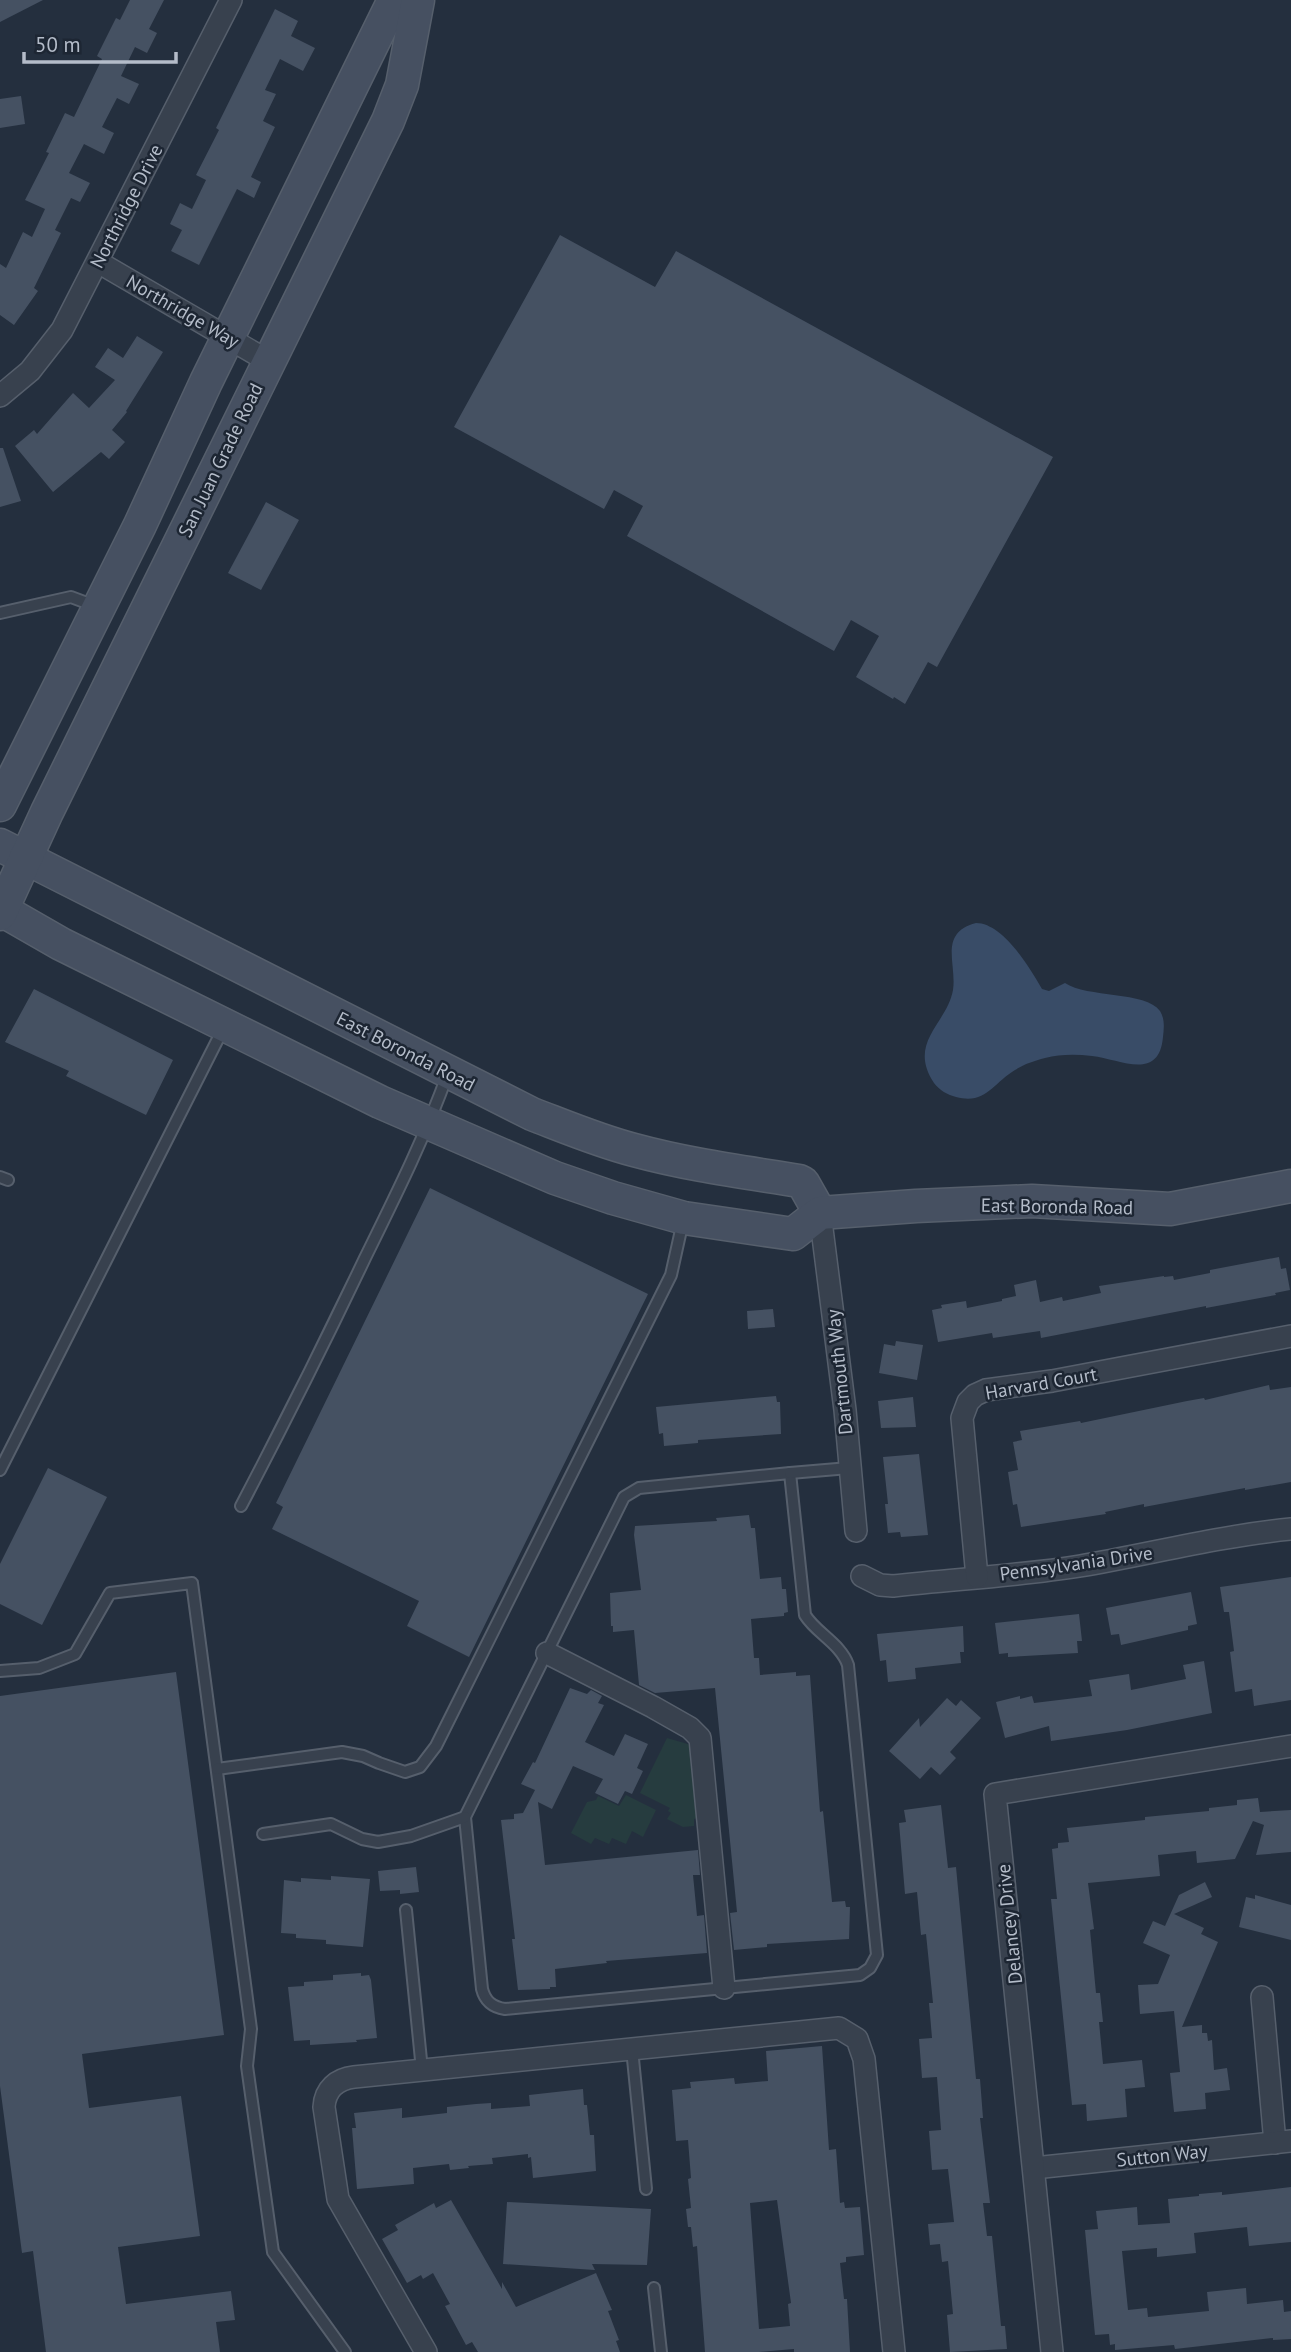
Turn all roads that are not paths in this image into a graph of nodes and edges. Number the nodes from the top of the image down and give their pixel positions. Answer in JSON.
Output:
{"nodes":[{"id":1,"x":231,"y":0,"type":"edge"},
{"id":2,"x":394,"y":0,"type":"edge"},
{"id":3,"x":418,"y":0,"type":"edge"},
{"id":4,"x":98,"y":262,"type":"junction"},
{"id":5,"x":228,"y":337,"type":"junction"},
{"id":6,"x":268,"y":361,"type":"junction"},
{"id":7,"x":0,"y":396,"type":"edge"},
{"id":8,"x":99,"y":607,"type":"junction"},
{"id":9,"x":0,"y":613,"type":"edge"},
{"id":10,"x":0,"y":805,"type":"edge"},
{"id":11,"x":12,"y":851,"type":"edge"},
{"id":12,"x":1,"y":911,"type":"edge"},
{"id":13,"x":225,"y":1025,"type":"junction"},
{"id":14,"x":448,"y":1073,"type":"junction"},
{"id":15,"x":429,"y":1125,"type":"junction"},
{"id":16,"x":1291,"y":1186,"type":"edge"},
{"id":17,"x":820,"y":1213,"type":"junction"},
{"id":18,"x":684,"y":1218,"type":"junction"},
{"id":19,"x":1291,"y":1336,"type":"edge"},
{"id":20,"x":849,"y":1468,"type":"junction"},
{"id":21,"x":0,"y":1469,"type":"edge"},
{"id":22,"x":790,"y":1473,"type":"junction"},
{"id":23,"x":241,"y":1506,"type":"dead end"},
{"id":24,"x":1291,"y":1529,"type":"edge"},
{"id":25,"x":856,"y":1531,"type":"dead end"},
{"id":26,"x":862,"y":1576,"type":"dead end"},
{"id":27,"x":977,"y":1577,"type":"junction"},
{"id":28,"x":547,"y":1653,"type":"junction"},
{"id":29,"x":0,"y":1671,"type":"edge"},
{"id":30,"x":1291,"y":1746,"type":"edge"},
{"id":31,"x":217,"y":1769,"type":"junction"},
{"id":32,"x":465,"y":1817,"type":"junction"},
{"id":33,"x":263,"y":1834,"type":"dead end"},
{"id":34,"x":406,"y":1910,"type":"dead end"},
{"id":35,"x":724,"y":1987,"type":"junction"},
{"id":36,"x":1262,"y":1997,"type":"dead end"},
{"id":37,"x":632,"y":2049,"type":"junction"},
{"id":38,"x":422,"y":2070,"type":"junction"},
{"id":39,"x":1283,"y":2142,"type":"edge"},
{"id":40,"x":1034,"y":2168,"type":"junction"},
{"id":41,"x":646,"y":2189,"type":"dead end"},
{"id":42,"x":654,"y":2288,"type":"dead end"},
{"id":43,"x":345,"y":2352,"type":"edge"},
{"id":44,"x":425,"y":2352,"type":"edge"},
{"id":45,"x":661,"y":2352,"type":"edge"},
{"id":46,"x":894,"y":2352,"type":"edge"},
{"id":47,"x":1052,"y":2352,"type":"edge"}],
"edges":[{"from":1,"to":4,"type":"street","name":"Northridge Drive"},
{"from":2,"to":5,"type":"main road"},
{"from":3,"to":6,"type":"main road","name":"San Juan Grade Road"},
{"from":4,"to":5,"type":"street","name":"Northridge Way"},
{"from":4,"to":7,"type":"street","name":"Northridge Drive"},
{"from":5,"to":6,"type":"street","name":"Northridge Way"},
{"from":5,"to":8,"type":"main road"},
{"from":6,"to":11,"type":"main road","name":"San Juan Grade Road"},
{"from":8,"to":9,"type":"lane"},
{"from":8,"to":10,"type":"main road"},
{"from":11,"to":12,"type":"main road","name":"San Juan Grade Road"},
{"from":11,"to":14,"type":"main road","name":"East Boronda Road"},
{"from":12,"to":13,"type":"main road"},
{"from":13,"to":15,"type":"main road"},
{"from":13,"to":21,"type":"lane"},
{"from":14,"to":15,"type":"lane"},
{"from":14,"to":17,"type":"main road","name":"East Boronda Road"},
{"from":15,"to":18,"type":"main road"},
{"from":15,"to":23,"type":"lane"},
{"from":16,"to":17,"type":"main road","name":"East Boronda Road"},
{"from":17,"to":18,"type":"main road"},
{"from":17,"to":20,"type":"street","name":"Dartmouth Way"},
{"from":18,"to":31,"type":"lane"},
{"from":19,"to":27,"type":"street","name":"Harvard Court"},
{"from":20,"to":22,"type":"lane"},
{"from":20,"to":25,"type":"street","name":"Dartmouth Way"},
{"from":22,"to":28,"type":"lane"},
{"from":22,"to":35,"type":"lane"},
{"from":24,"to":27,"type":"street","name":"Pennsylvania Drive"},
{"from":26,"to":27,"type":"street","name":"Pennsylvania Drive"},
{"from":28,"to":32,"type":"lane"},
{"from":28,"to":35,"type":"street"},
{"from":29,"to":31,"type":"lane"},
{"from":30,"to":40,"type":"street","name":"Delancey Drive"},
{"from":31,"to":43,"type":"lane"},
{"from":32,"to":33,"type":"lane"},
{"from":32,"to":35,"type":"lane"},
{"from":34,"to":38,"type":"lane"},
{"from":36,"to":39,"type":"street"},
{"from":37,"to":38,"type":"street"},
{"from":37,"to":41,"type":"lane"},
{"from":37,"to":46,"type":"street"},
{"from":38,"to":44,"type":"street"},
{"from":39,"to":40,"type":"street","name":"Sutton Way"},
{"from":40,"to":47,"type":"street","name":"Delancey Drive"},
{"from":42,"to":45,"type":"lane"}]}
